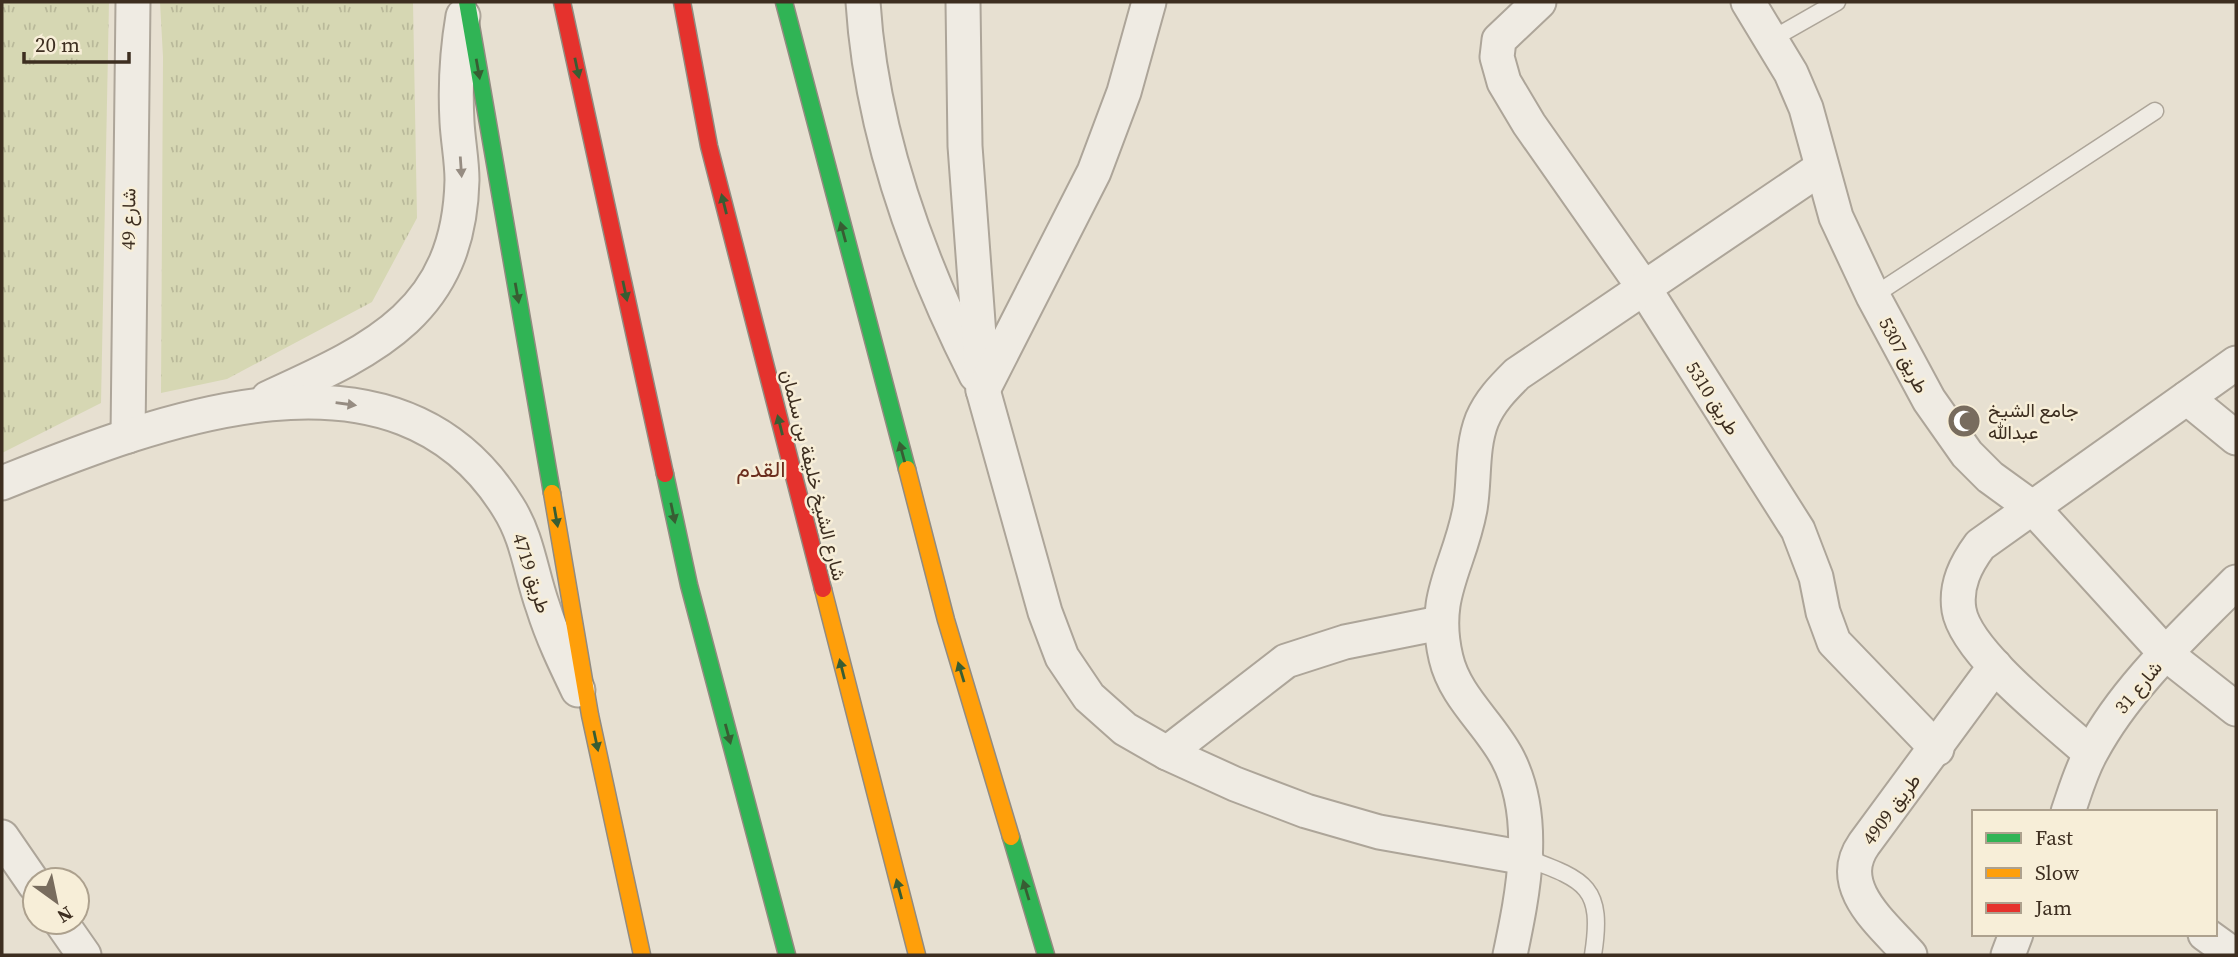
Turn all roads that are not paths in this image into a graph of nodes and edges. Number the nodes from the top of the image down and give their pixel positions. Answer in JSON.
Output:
{"nodes":[{"id":1,"x":133,"y":2,"type":"edge"},
{"id":2,"x":466,"y":2,"type":"edge"},
{"id":3,"x":562,"y":2,"type":"edge"},
{"id":4,"x":682,"y":2,"type":"edge"},
{"id":5,"x":785,"y":2,"type":"edge"},
{"id":6,"x":863,"y":2,"type":"edge"},
{"id":7,"x":963,"y":2,"type":"edge"},
{"id":8,"x":1149,"y":2,"type":"edge"},
{"id":9,"x":1539,"y":2,"type":"edge"},
{"id":10,"x":1748,"y":2,"type":"edge"},
{"id":11,"x":1837,"y":2,"type":"edge"},
{"id":12,"x":1772,"y":39,"type":"junction"},
{"id":13,"x":2155,"y":111,"type":"dead end"},
{"id":14,"x":1822,"y":168,"type":"junction"},
{"id":15,"x":1644,"y":288,"type":"junction"},
{"id":16,"x":1873,"y":296,"type":"junction"},
{"id":17,"x":2236,"y":363,"type":"edge"},
{"id":18,"x":983,"y":390,"type":"junction"},
{"id":19,"x":2187,"y":398,"type":"junction"},
{"id":20,"x":253,"y":405,"type":"junction"},
{"id":21,"x":128,"y":436,"type":"junction"},
{"id":22,"x":2236,"y":438,"type":"edge"},
{"id":23,"x":2,"y":483,"type":"edge"},
{"id":24,"x":2034,"y":509,"type":"junction"},
{"id":25,"x":2236,"y":582,"type":"edge"},
{"id":26,"x":1440,"y":623,"type":"junction"},
{"id":27,"x":2165,"y":654,"type":"junction"},
{"id":28,"x":1995,"y":666,"type":"junction"},
{"id":29,"x":2236,"y":709,"type":"edge"},
{"id":30,"x":590,"y":715,"type":"junction"},
{"id":31,"x":1937,"y":749,"type":"junction"},
{"id":32,"x":1167,"y":753,"type":"junction"},
{"id":33,"x":2090,"y":754,"type":"junction"},
{"id":34,"x":2069,"y":810,"type":"edge"},
{"id":35,"x":5,"y":847,"type":"edge"},
{"id":36,"x":1526,"y":858,"type":"junction"},
{"id":37,"x":21,"y":867,"type":"edge"},
{"id":38,"x":71,"y":936,"type":"edge"},
{"id":39,"x":2016,"y":936,"type":"edge"},
{"id":40,"x":2208,"y":936,"type":"edge"},
{"id":41,"x":84,"y":955,"type":"edge"},
{"id":42,"x":642,"y":955,"type":"edge"},
{"id":43,"x":787,"y":955,"type":"edge"},
{"id":44,"x":917,"y":955,"type":"edge"},
{"id":45,"x":1046,"y":955,"type":"edge"},
{"id":46,"x":1510,"y":955,"type":"edge"},
{"id":47,"x":1593,"y":955,"type":"edge"},
{"id":48,"x":1910,"y":955,"type":"edge"},
{"id":49,"x":2008,"y":955,"type":"edge"},
{"id":50,"x":2234,"y":955,"type":"edge"}],
"edges":[{"from":1,"to":21,"type":"street","name":"شارع 49"},
{"from":2,"to":20,"type":"street","name":"طريق 4719","one_way":true},
{"from":2,"to":30,"type":"highway","one_way":true},
{"from":3,"to":43,"type":"highway","one_way":true},
{"from":44,"to":4,"type":"highway","name":"شارع الشيخ خليفة بن سلمان","one_way":true},
{"from":45,"to":5,"type":"highway","one_way":true},
{"from":6,"to":18,"type":"street"},
{"from":7,"to":18,"type":"street"},
{"from":8,"to":18,"type":"street"},
{"from":9,"to":15,"type":"street","name":"طريق 5310"},
{"from":10,"to":12,"type":"street","name":"طريق 5307"},
{"from":11,"to":12,"type":"lane"},
{"from":12,"to":14,"type":"street","name":"طريق 5307"},
{"from":13,"to":16,"type":"lane"},
{"from":14,"to":15,"type":"street"},
{"from":14,"to":16,"type":"street","name":"طريق 5307"},
{"from":15,"to":26,"type":"street"},
{"from":15,"to":31,"type":"street","name":"طريق 5310"},
{"from":16,"to":24,"type":"street","name":"طريق 5307"},
{"from":17,"to":19,"type":"street"},
{"from":18,"to":32,"type":"street"},
{"from":19,"to":22,"type":"street"},
{"from":19,"to":24,"type":"street"},
{"from":20,"to":21,"type":"street","name":"طريق 4719"},
{"from":20,"to":30,"type":"street","name":"طريق 4719","one_way":true},
{"from":21,"to":23,"type":"street","name":"طريق 4719"},
{"from":24,"to":27,"type":"street","name":"طريق 5307"},
{"from":24,"to":28,"type":"street"},
{"from":25,"to":27,"type":"street","name":"شارع 31"},
{"from":26,"to":32,"type":"street"},
{"from":26,"to":36,"type":"street"},
{"from":27,"to":29,"type":"street","name":"طريق 5307"},
{"from":27,"to":33,"type":"street","name":"شارع 31"},
{"from":28,"to":31,"type":"street","name":"طريق 4909"},
{"from":28,"to":33,"type":"street"},
{"from":30,"to":42,"type":"highway","one_way":true},
{"from":31,"to":48,"type":"street","name":"طريق 4909"},
{"from":32,"to":36,"type":"street"},
{"from":33,"to":34,"type":"street","name":"شارع 31"},
{"from":35,"to":37,"type":"street"},
{"from":36,"to":46,"type":"street"},
{"from":36,"to":47,"type":"lane"},
{"from":38,"to":41,"type":"street"},
{"from":39,"to":49,"type":"street"},
{"from":40,"to":50,"type":"street"}]}
